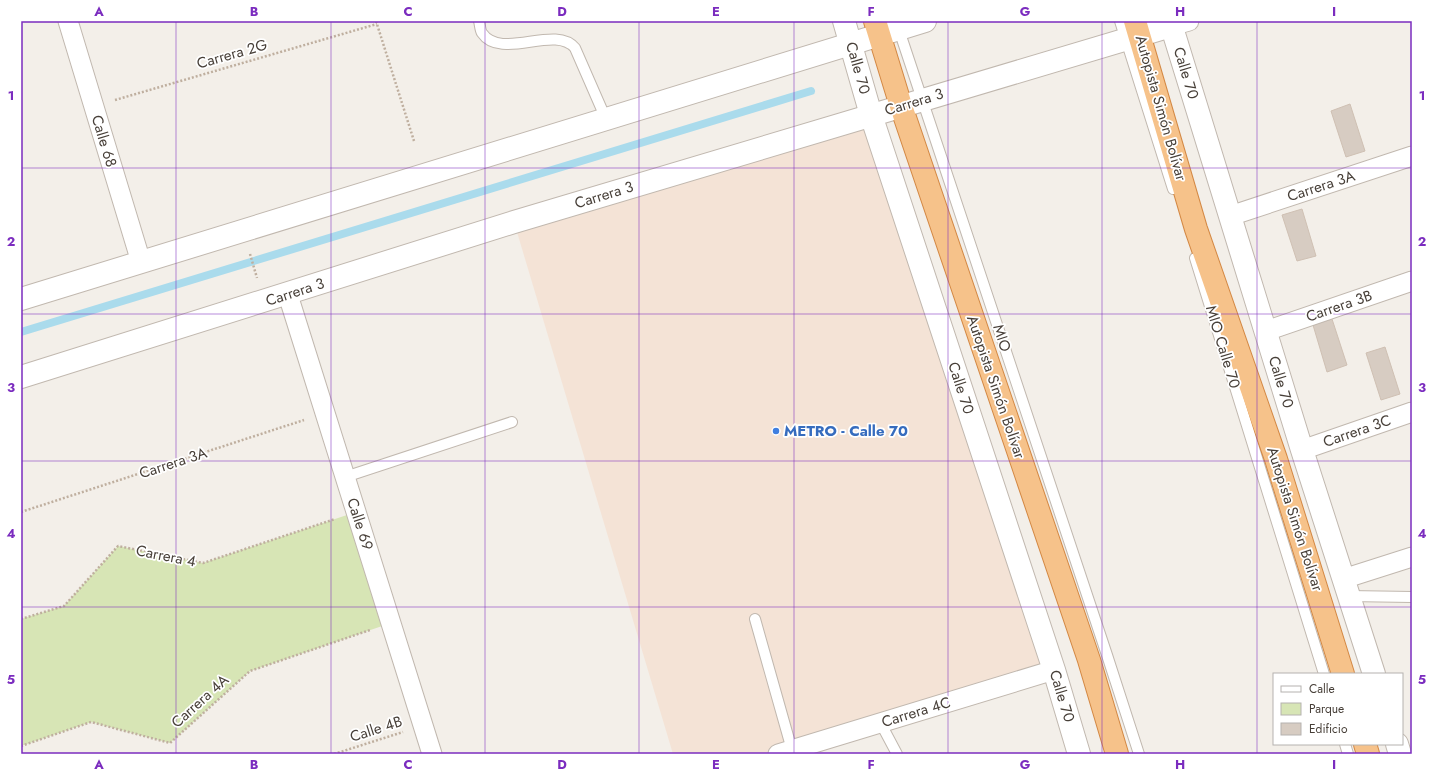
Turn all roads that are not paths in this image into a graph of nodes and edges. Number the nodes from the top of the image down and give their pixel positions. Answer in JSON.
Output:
{"nodes":[{"id":1,"x":68,"y":21,"type":"edge"},
{"id":2,"x":479,"y":21,"type":"edge"},
{"id":3,"x":844,"y":21,"type":"edge"},
{"id":4,"x":924,"y":21,"type":"edge"},
{"id":5,"x":1177,"y":23,"type":"edge"},
{"id":6,"x":887,"y":26,"type":"edge"},
{"id":7,"x":1130,"y":29,"type":"edge"},
{"id":8,"x":851,"y":44,"type":"junction"},
{"id":9,"x":922,"y":100,"type":"junction"},
{"id":10,"x":901,"y":106,"type":"junction"},
{"id":11,"x":871,"y":115,"type":"junction"},
{"id":12,"x":606,"y":119,"type":"junction"},
{"id":13,"x":1412,"y":156,"type":"edge"},
{"id":14,"x":1230,"y":216,"type":"junction"},
{"id":15,"x":141,"y":262,"type":"junction"},
{"id":16,"x":1412,"y":281,"type":"edge"},
{"id":17,"x":288,"y":295,"type":"junction"},
{"id":18,"x":21,"y":299,"type":"edge"},
{"id":19,"x":1266,"y":331,"type":"junction"},
{"id":20,"x":21,"y":377,"type":"edge"},
{"id":21,"x":1412,"y":412,"type":"edge"},
{"id":22,"x":512,"y":422,"type":"dead end"},
{"id":23,"x":1302,"y":450,"type":"junction"},
{"id":24,"x":345,"y":477,"type":"junction"},
{"id":25,"x":1412,"y":557,"type":"edge"},
{"id":26,"x":1345,"y":588,"type":"junction"},
{"id":27,"x":1412,"y":597,"type":"edge"},
{"id":28,"x":755,"y":620,"type":"dead end"},
{"id":29,"x":1054,"y":670,"type":"junction"},
{"id":30,"x":1324,"y":673,"type":"edge"},
{"id":31,"x":1343,"y":673,"type":"edge"},
{"id":32,"x":1374,"y":673,"type":"edge"},
{"id":33,"x":880,"y":722,"type":"junction"},
{"id":34,"x":785,"y":752,"type":"edge"},
{"id":35,"x":432,"y":754,"type":"edge"},
{"id":36,"x":897,"y":754,"type":"edge"},
{"id":37,"x":1080,"y":754,"type":"edge"},
{"id":38,"x":1117,"y":754,"type":"edge"},
{"id":39,"x":1139,"y":754,"type":"edge"}],
"edges":[{"from":1,"to":15,"type":"street","name":"Calle 68"},
{"from":2,"to":12,"type":"lane"},
{"from":3,"to":8,"type":"street","name":"Calle 70"},
{"from":4,"to":6,"type":"street"},
{"from":5,"to":7,"type":"street","name":"Carrera 3"},
{"from":5,"to":14,"type":"street","name":"Calle 70"},
{"from":6,"to":8,"type":"street"},
{"from":6,"to":9,"type":"lane","name":"MIO"},
{"from":6,"to":10,"type":"highway","name":"Autopista Simón Bolívar"},
{"from":7,"to":9,"type":"street","name":"Carrera 3"},
{"from":7,"to":30,"type":"lane","name":"MIO Calle 70"},
{"from":7,"to":31,"type":"highway","name":"Autopista Simón Bolívar"},
{"from":8,"to":11,"type":"street","name":"Calle 70"},
{"from":8,"to":12,"type":"street"},
{"from":9,"to":10,"type":"street","name":"Carrera 3"},
{"from":9,"to":39,"type":"lane","name":"MIO"},
{"from":10,"to":11,"type":"street","name":"Carrera 3"},
{"from":10,"to":38,"type":"highway","name":"Autopista Simón Bolívar"},
{"from":11,"to":17,"type":"street","name":"Carrera 3"},
{"from":11,"to":29,"type":"street","name":"Calle 70"},
{"from":12,"to":15,"type":"street"},
{"from":13,"to":14,"type":"street","name":"Carrera 3A"},
{"from":14,"to":19,"type":"street","name":"Calle 70"},
{"from":15,"to":18,"type":"street"},
{"from":16,"to":19,"type":"street","name":"Carrera 3B"},
{"from":17,"to":20,"type":"street","name":"Carrera 3"},
{"from":17,"to":24,"type":"street","name":"Calle 69"},
{"from":19,"to":23,"type":"street","name":"Calle 70"},
{"from":21,"to":23,"type":"street","name":"Carrera 3C"},
{"from":22,"to":24,"type":"lane"},
{"from":23,"to":26,"type":"street","name":"Calle 70"},
{"from":24,"to":35,"type":"street","name":"Calle 69"},
{"from":25,"to":26,"type":"street"},
{"from":26,"to":27,"type":"lane"},
{"from":26,"to":32,"type":"street","name":"Calle 70"},
{"from":28,"to":34,"type":"lane"},
{"from":29,"to":33,"type":"street","name":"Carrera 4C"},
{"from":29,"to":37,"type":"street","name":"Calle 70"},
{"from":33,"to":34,"type":"street","name":"Carrera 4C"},
{"from":33,"to":36,"type":"lane"}]}
